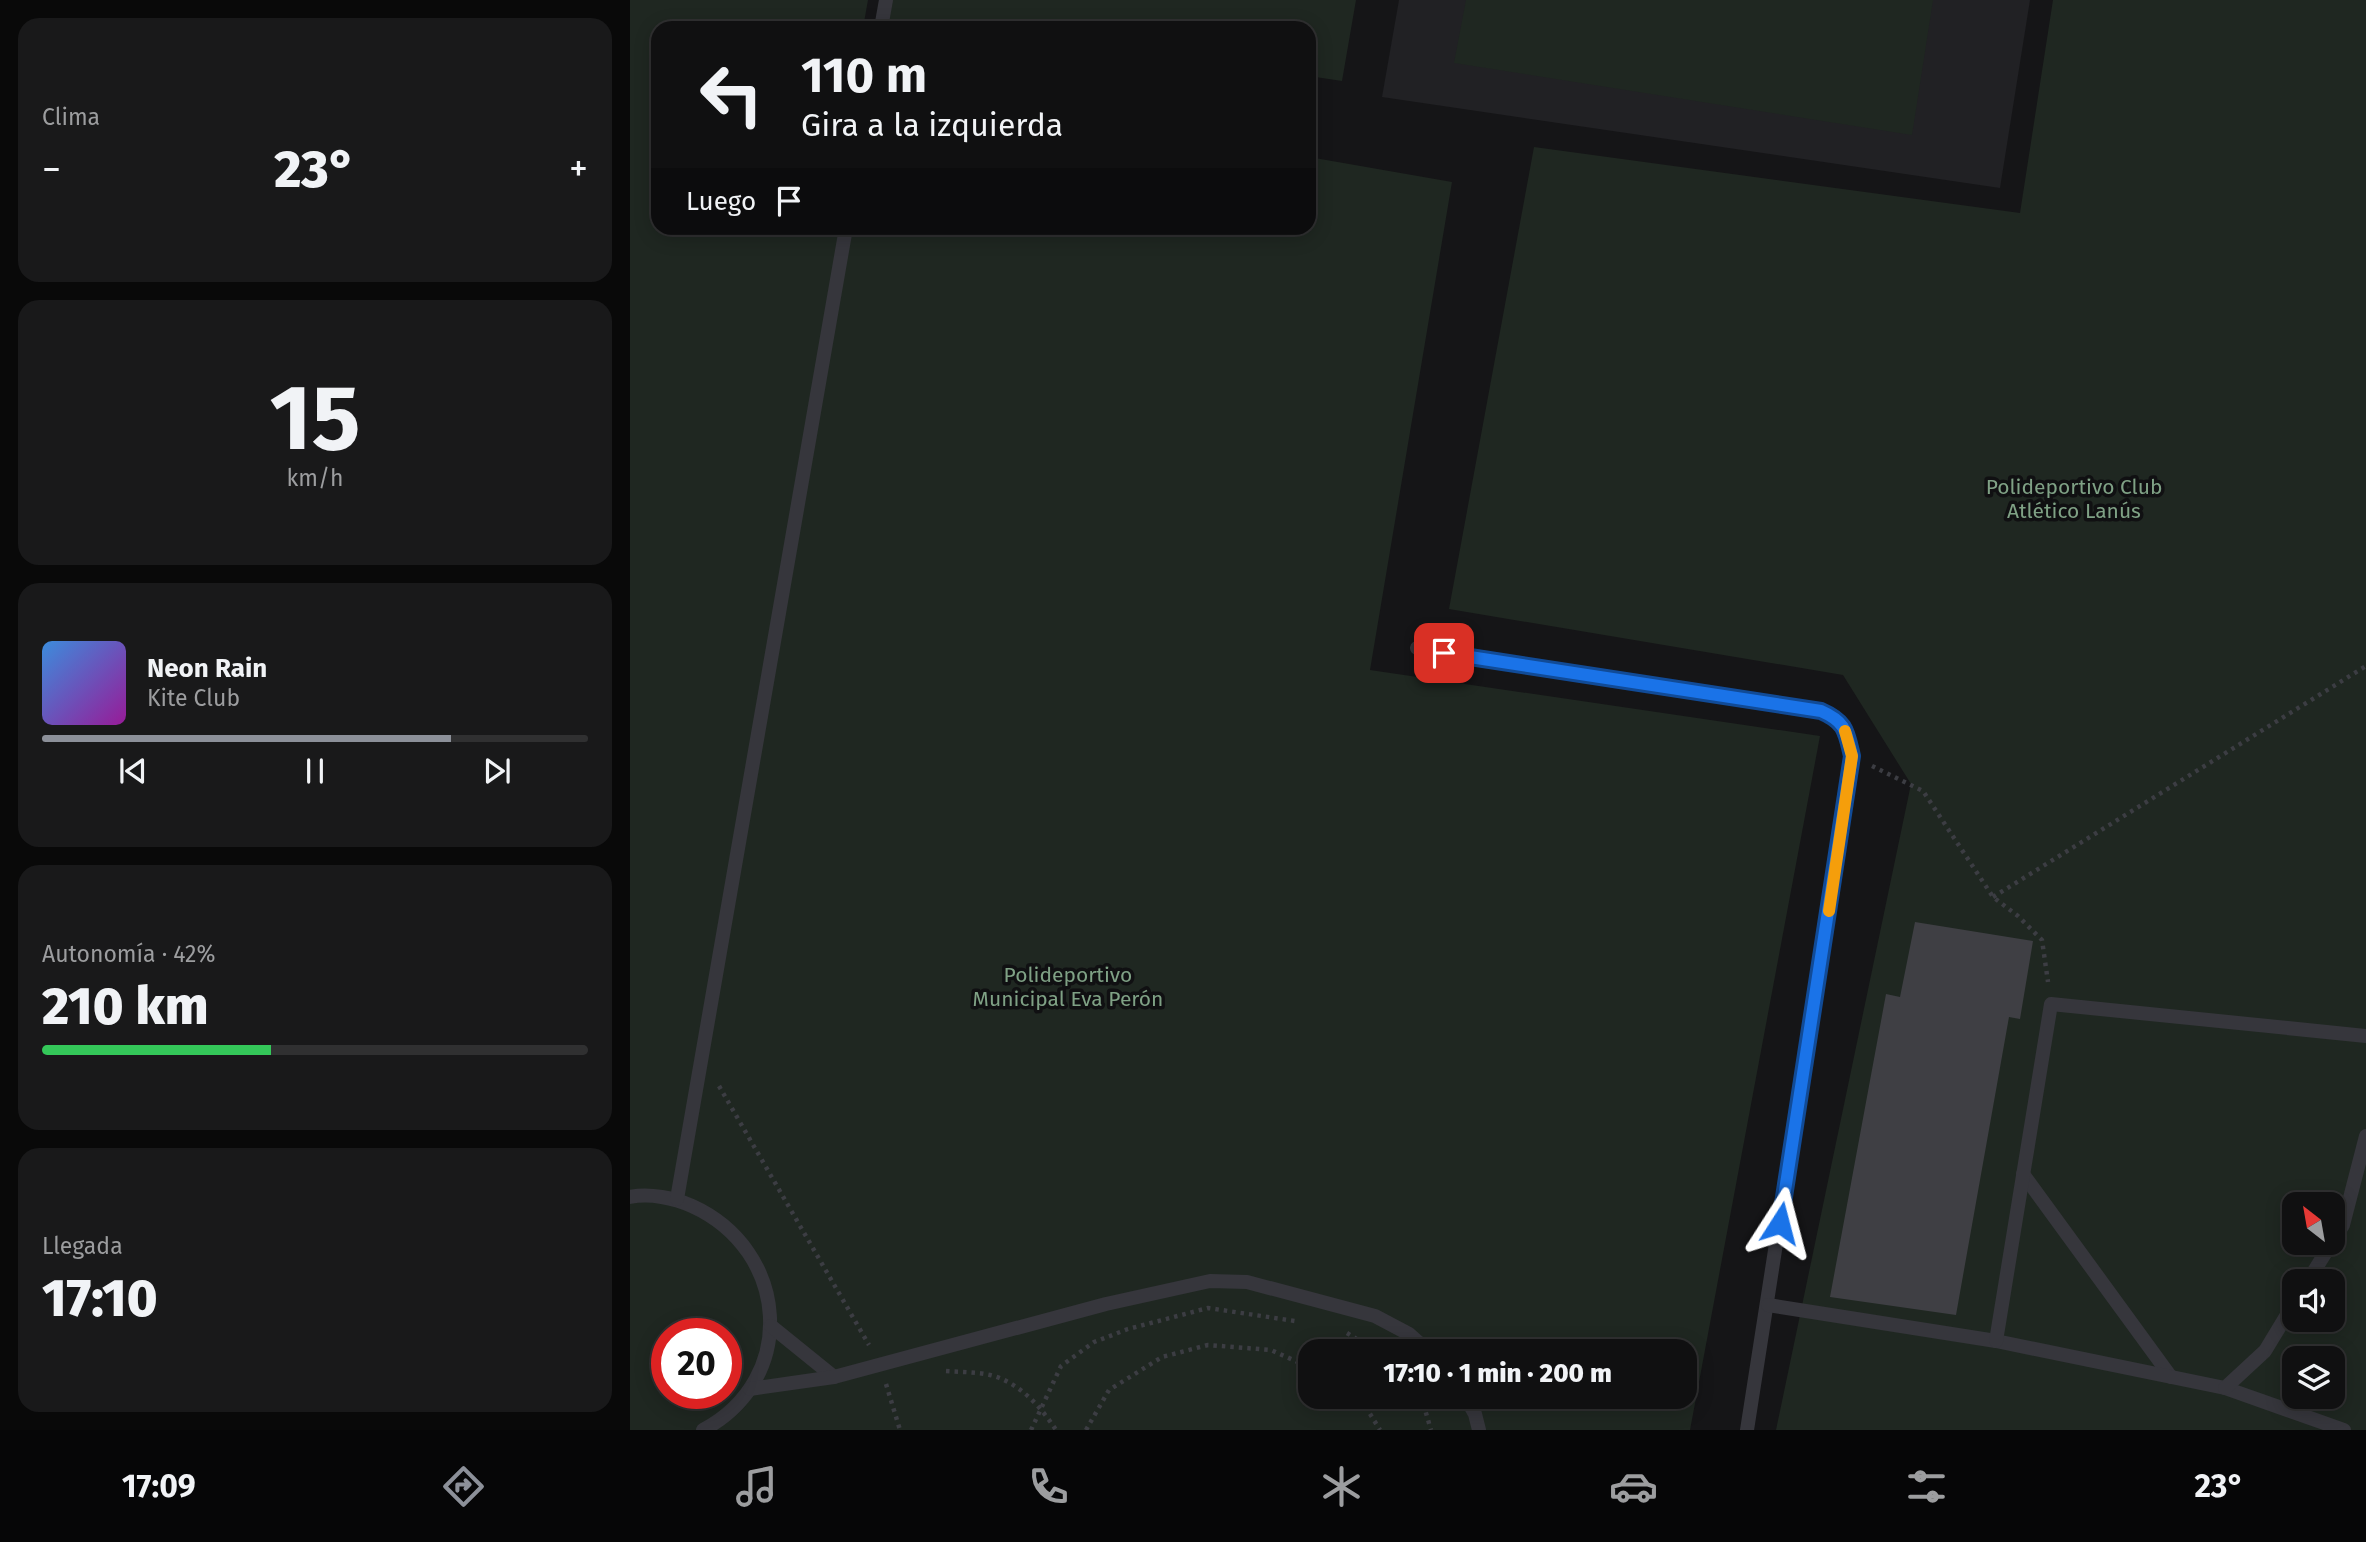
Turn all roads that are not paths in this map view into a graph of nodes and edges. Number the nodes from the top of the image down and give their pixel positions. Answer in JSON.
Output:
{"nodes":[{"id":1,"x":886,"y":0,"type":"edge"},
{"id":2,"x":882,"y":21,"type":"edge"},
{"id":3,"x":845,"y":235,"type":"edge"},
{"id":4,"x":1417,"y":648,"type":"dead end"},
{"id":5,"x":2366,"y":1036,"type":"edge"},
{"id":6,"x":2366,"y":1136,"type":"edge"},
{"id":7,"x":2023,"y":1174,"type":"junction"},
{"id":8,"x":630,"y":1197,"type":"edge"},
{"id":9,"x":677,"y":1199,"type":"junction"},
{"id":10,"x":2345,"y":1217,"type":"edge"},
{"id":11,"x":1768,"y":1305,"type":"junction"},
{"id":12,"x":2282,"y":1323,"type":"edge"},
{"id":13,"x":771,"y":1326,"type":"junction"},
{"id":14,"x":1415,"y":1339,"type":"edge"},
{"id":15,"x":1996,"y":1341,"type":"junction"},
{"id":16,"x":834,"y":1377,"type":"junction"},
{"id":17,"x":2171,"y":1377,"type":"junction"},
{"id":18,"x":2225,"y":1388,"type":"junction"},
{"id":19,"x":750,"y":1389,"type":"junction"},
{"id":20,"x":1472,"y":1409,"type":"edge"},
{"id":21,"x":703,"y":1430,"type":"edge"},
{"id":22,"x":1479,"y":1430,"type":"edge"},
{"id":23,"x":1747,"y":1430,"type":"edge"},
{"id":24,"x":2344,"y":1430,"type":"edge"}],
"edges":[{"from":1,"to":2,"type":"lane"},
{"from":3,"to":9,"type":"lane"},
{"from":4,"to":11,"type":"lane"},
{"from":5,"to":7,"type":"lane"},
{"from":6,"to":10,"type":"lane"},
{"from":7,"to":15,"type":"lane"},
{"from":7,"to":17,"type":"lane"},
{"from":8,"to":9,"type":"lane"},
{"from":9,"to":13,"type":"lane"},
{"from":11,"to":15,"type":"lane"},
{"from":11,"to":23,"type":"lane"},
{"from":12,"to":18,"type":"lane"},
{"from":13,"to":16,"type":"lane"},
{"from":13,"to":19,"type":"lane"},
{"from":14,"to":16,"type":"lane"},
{"from":15,"to":17,"type":"lane"},
{"from":16,"to":19,"type":"lane"},
{"from":17,"to":18,"type":"lane"},
{"from":18,"to":24,"type":"lane"},
{"from":19,"to":21,"type":"lane"},
{"from":20,"to":22,"type":"lane"}]}
